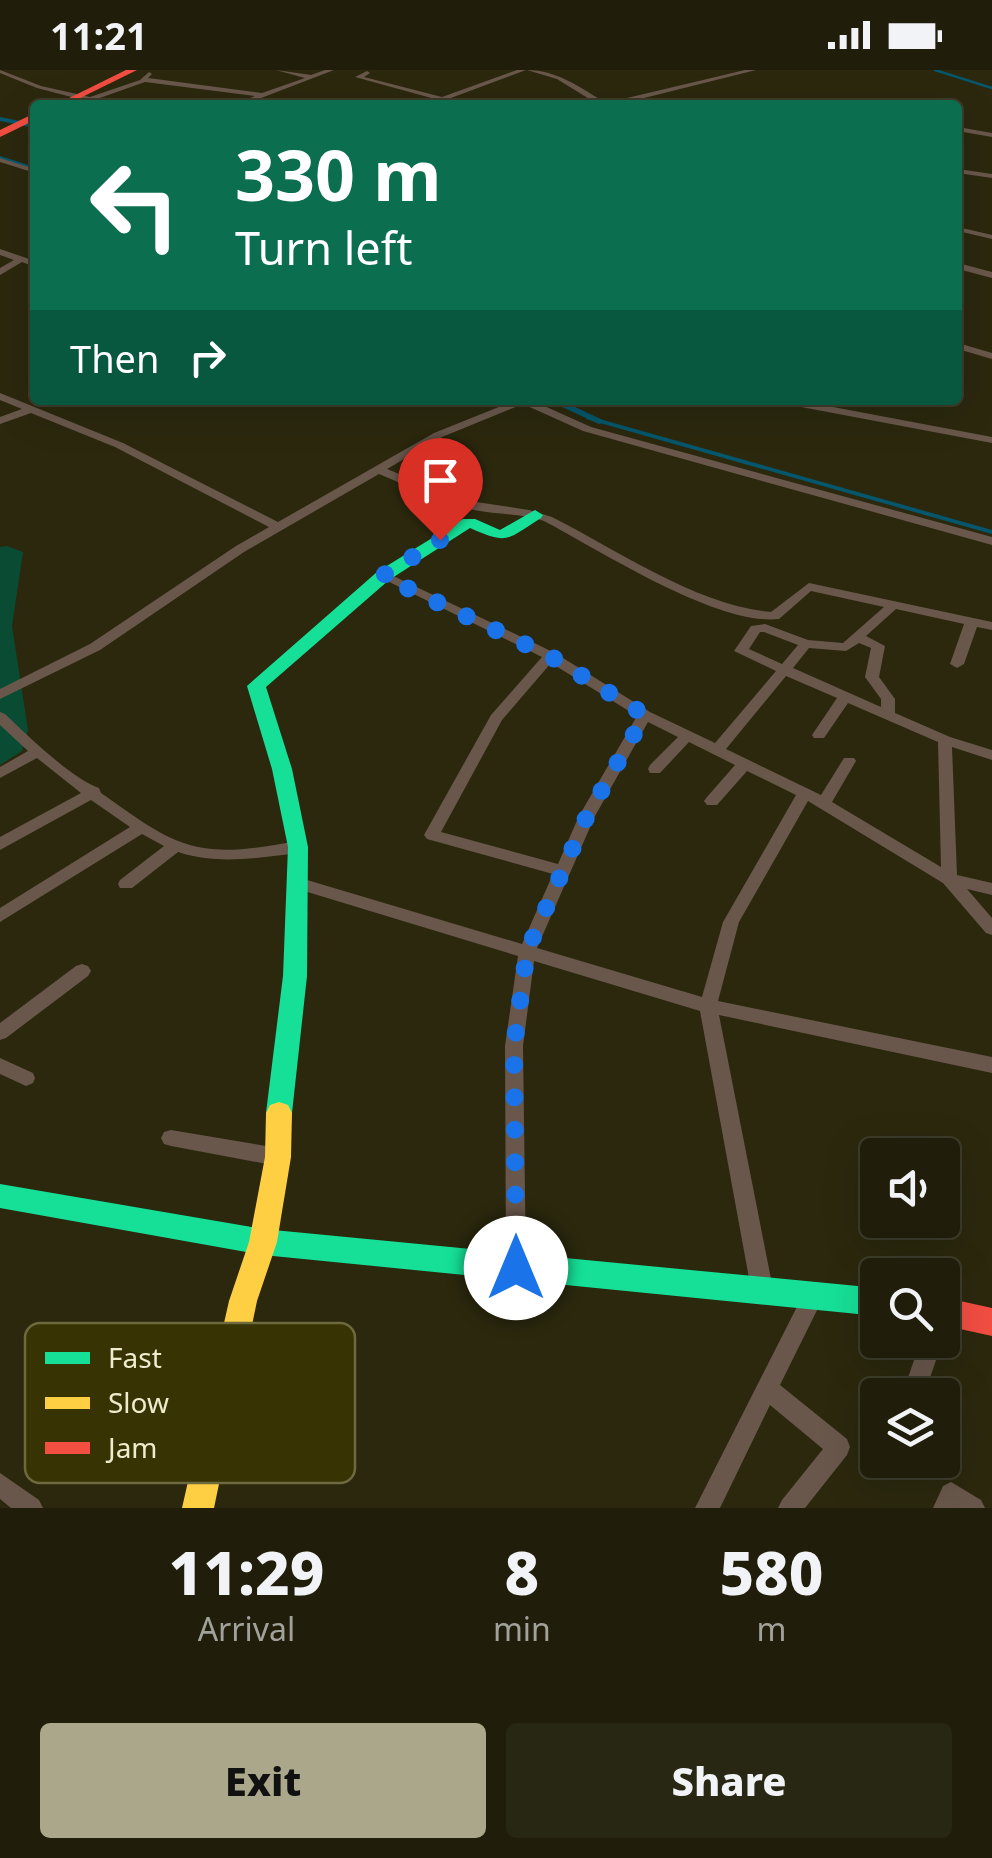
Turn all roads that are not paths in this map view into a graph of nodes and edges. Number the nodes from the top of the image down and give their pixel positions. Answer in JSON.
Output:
{"nodes":[{"id":1,"x":0,"y":70,"type":"edge"},
{"id":2,"x":150,"y":70,"type":"edge"},
{"id":3,"x":278,"y":70,"type":"edge"},
{"id":4,"x":331,"y":70,"type":"edge"},
{"id":5,"x":352,"y":70,"type":"edge"},
{"id":6,"x":527,"y":70,"type":"edge"},
{"id":7,"x":554,"y":70,"type":"edge"},
{"id":8,"x":754,"y":70,"type":"edge"},
{"id":9,"x":371,"y":71,"type":"edge"},
{"id":10,"x":542,"y":73,"type":"junction"},
{"id":11,"x":139,"y":75,"type":"edge"},
{"id":12,"x":311,"y":77,"type":"junction"},
{"id":13,"x":262,"y":95,"type":"junction"},
{"id":14,"x":638,"y":98,"type":"junction"},
{"id":15,"x":82,"y":99,"type":"edge"},
{"id":16,"x":442,"y":99,"type":"joint"},
{"id":17,"x":250,"y":100,"type":"edge"},
{"id":18,"x":595,"y":100,"type":"edge"},
{"id":19,"x":626,"y":100,"type":"edge"},
{"id":20,"x":643,"y":100,"type":"edge"},
{"id":21,"x":962,"y":130,"type":"edge"},
{"id":22,"x":992,"y":135,"type":"edge"},
{"id":23,"x":0,"y":160,"type":"edge"},
{"id":24,"x":30,"y":169,"type":"edge"},
{"id":25,"x":962,"y":172,"type":"edge"},
{"id":26,"x":992,"y":176,"type":"edge"},
{"id":27,"x":962,"y":231,"type":"edge"},
{"id":28,"x":992,"y":237,"type":"edge"},
{"id":29,"x":0,"y":252,"type":"edge"},
{"id":30,"x":22,"y":259,"type":"junction"},
{"id":31,"x":30,"y":262,"type":"edge"},
{"id":32,"x":962,"y":267,"type":"edge"},
{"id":33,"x":0,"y":272,"type":"edge"},
{"id":34,"x":992,"y":275,"type":"edge"},
{"id":35,"x":962,"y":347,"type":"edge"},
{"id":36,"x":992,"y":356,"type":"edge"},
{"id":37,"x":0,"y":396,"type":"edge"},
{"id":38,"x":512,"y":405,"type":"edge"},
{"id":39,"x":535,"y":405,"type":"edge"},
{"id":40,"x":806,"y":405,"type":"edge"},
{"id":41,"x":31,"y":408,"type":"junction"},
{"id":42,"x":0,"y":420,"type":"edge"},
{"id":43,"x":992,"y":440,"type":"edge"},
{"id":44,"x":378,"y":470,"type":"junction"},
{"id":45,"x":535,"y":514,"type":"junction"},
{"id":46,"x":278,"y":527,"type":"junction"},
{"id":47,"x":992,"y":541,"type":"edge"},
{"id":48,"x":382,"y":576,"type":"junction"},
{"id":49,"x":893,"y":605,"type":"junction"},
{"id":50,"x":972,"y":621,"type":"junction"},
{"id":51,"x":992,"y":626,"type":"edge"},
{"id":52,"x":857,"y":637,"type":"junction"},
{"id":53,"x":806,"y":644,"type":"junction"},
{"id":54,"x":550,"y":656,"type":"junction"},
{"id":55,"x":957,"y":664,"type":"dead end"},
{"id":56,"x":787,"y":671,"type":"junction"},
{"id":57,"x":0,"y":695,"type":"edge"},
{"id":58,"x":846,"y":695,"type":"junction"},
{"id":59,"x":888,"y":713,"type":"junction"},
{"id":60,"x":645,"y":715,"type":"junction"},
{"id":61,"x":0,"y":717,"type":"edge"},
{"id":62,"x":687,"y":736,"type":"junction"},
{"id":63,"x":819,"y":736,"type":"dead end"},
{"id":64,"x":946,"y":740,"type":"junction"},
{"id":65,"x":716,"y":751,"type":"junction"},
{"id":66,"x":37,"y":752,"type":"junction"},
{"id":67,"x":992,"y":754,"type":"edge"},
{"id":68,"x":849,"y":762,"type":"dead end"},
{"id":69,"x":744,"y":764,"type":"junction"},
{"id":70,"x":655,"y":768,"type":"dead end"},
{"id":71,"x":0,"y":773,"type":"edge"},
{"id":72,"x":94,"y":792,"type":"junction"},
{"id":73,"x":804,"y":793,"type":"junction"},
{"id":74,"x":712,"y":802,"type":"dead end"},
{"id":75,"x":823,"y":804,"type":"junction"},
{"id":76,"x":142,"y":827,"type":"junction"},
{"id":77,"x":0,"y":844,"type":"edge"},
{"id":78,"x":175,"y":846,"type":"junction"},
{"id":79,"x":298,"y":847,"type":"junction"},
{"id":80,"x":562,"y":871,"type":"junction"},
{"id":81,"x":950,"y":879,"type":"junction"},
{"id":82,"x":297,"y":882,"type":"junction"},
{"id":83,"x":126,"y":884,"type":"dead end"},
{"id":84,"x":992,"y":889,"type":"edge"},
{"id":85,"x":0,"y":916,"type":"edge"},
{"id":86,"x":992,"y":928,"type":"edge"},
{"id":87,"x":527,"y":951,"type":"junction"},
{"id":88,"x":82,"y":971,"type":"dead end"},
{"id":89,"x":708,"y":1006,"type":"junction"},
{"id":90,"x":0,"y":1033,"type":"edge"},
{"id":91,"x":992,"y":1065,"type":"edge"},
{"id":92,"x":0,"y":1066,"type":"edge"},
{"id":93,"x":26,"y":1078,"type":"dead end"},
{"id":94,"x":171,"y":1138,"type":"dead end"},
{"id":95,"x":278,"y":1157,"type":"junction"},
{"id":96,"x":0,"y":1196,"type":"edge"},
{"id":97,"x":263,"y":1242,"type":"junction"},
{"id":98,"x":516,"y":1268,"type":"junction"},
{"id":99,"x":762,"y":1289,"type":"junction"},
{"id":100,"x":814,"y":1294,"type":"junction"},
{"id":101,"x":860,"y":1300,"type":"edge"},
{"id":102,"x":960,"y":1315,"type":"edge"},
{"id":103,"x":992,"y":1322,"type":"edge"},
{"id":104,"x":238,"y":1323,"type":"edge"},
{"id":105,"x":768,"y":1388,"type":"junction"},
{"id":106,"x":203,"y":1483,"type":"edge"},
{"id":107,"x":0,"y":1485,"type":"edge"},
{"id":108,"x":31,"y":1508,"type":"edge"},
{"id":109,"x":198,"y":1508,"type":"edge"},
{"id":110,"x":707,"y":1508,"type":"edge"},
{"id":111,"x":790,"y":1508,"type":"edge"},
{"id":112,"x":945,"y":1508,"type":"edge"},
{"id":113,"x":972,"y":1508,"type":"edge"}],
"edges":[{"from":1,"to":15,"type":"street"},
{"from":2,"to":11,"type":"street"},
{"from":3,"to":12,"type":"street"},
{"from":4,"to":12,"type":"street"},
{"from":5,"to":9,"type":"street"},
{"from":6,"to":10,"type":"street"},
{"from":6,"to":16,"type":"street"},
{"from":7,"to":10,"type":"street"},
{"from":8,"to":14,"type":"street"},
{"from":9,"to":16,"type":"street"},
{"from":10,"to":18,"type":"street"},
{"from":11,"to":13,"type":"street"},
{"from":11,"to":15,"type":"street"},
{"from":12,"to":13,"type":"street"},
{"from":13,"to":17,"type":"street"},
{"from":14,"to":19,"type":"street"},
{"from":14,"to":20,"type":"street"},
{"from":21,"to":22,"type":"street"},
{"from":23,"to":24,"type":"street"},
{"from":25,"to":26,"type":"street"},
{"from":27,"to":28,"type":"street"},
{"from":29,"to":30,"type":"street"},
{"from":30,"to":31,"type":"street"},
{"from":30,"to":33,"type":"street"},
{"from":32,"to":34,"type":"street"},
{"from":35,"to":36,"type":"street"},
{"from":37,"to":41,"type":"street"},
{"from":38,"to":44,"type":"street"},
{"from":39,"to":47,"type":"street"},
{"from":40,"to":43,"type":"street"},
{"from":41,"to":42,"type":"street"},
{"from":41,"to":46,"type":"street"},
{"from":44,"to":45,"type":"street"},
{"from":44,"to":46,"type":"street"},
{"from":45,"to":48,"type":"street"},
{"from":45,"to":49,"type":"street"},
{"from":46,"to":57,"type":"street"},
{"from":48,"to":54,"type":"street"},
{"from":48,"to":79,"type":"street"},
{"from":49,"to":50,"type":"street"},
{"from":49,"to":52,"type":"street"},
{"from":50,"to":51,"type":"street"},
{"from":50,"to":55,"type":"street"},
{"from":52,"to":53,"type":"street"},
{"from":52,"to":59,"type":"street"},
{"from":53,"to":56,"type":"street"},
{"from":53,"to":56,"type":"street"},
{"from":54,"to":60,"type":"street"},
{"from":54,"to":80,"type":"street"},
{"from":56,"to":58,"type":"street"},
{"from":56,"to":65,"type":"street"},
{"from":58,"to":59,"type":"street"},
{"from":58,"to":63,"type":"street"},
{"from":59,"to":64,"type":"street"},
{"from":60,"to":62,"type":"street"},
{"from":60,"to":80,"type":"street"},
{"from":61,"to":66,"type":"street"},
{"from":62,"to":65,"type":"street"},
{"from":62,"to":70,"type":"street"},
{"from":64,"to":67,"type":"street"},
{"from":64,"to":81,"type":"street"},
{"from":65,"to":69,"type":"street"},
{"from":66,"to":71,"type":"street"},
{"from":66,"to":72,"type":"street"},
{"from":68,"to":75,"type":"street"},
{"from":69,"to":73,"type":"street"},
{"from":69,"to":74,"type":"street"},
{"from":72,"to":76,"type":"street"},
{"from":72,"to":77,"type":"street"},
{"from":73,"to":75,"type":"street"},
{"from":73,"to":89,"type":"street"},
{"from":75,"to":81,"type":"street"},
{"from":76,"to":78,"type":"street"},
{"from":76,"to":85,"type":"street"},
{"from":78,"to":79,"type":"street"},
{"from":78,"to":83,"type":"street"},
{"from":79,"to":82,"type":"street"},
{"from":80,"to":87,"type":"street"},
{"from":81,"to":84,"type":"street"},
{"from":81,"to":86,"type":"street"},
{"from":82,"to":87,"type":"street"},
{"from":82,"to":95,"type":"street"},
{"from":87,"to":89,"type":"street"},
{"from":87,"to":98,"type":"street"},
{"from":88,"to":90,"type":"street"},
{"from":89,"to":91,"type":"street"},
{"from":89,"to":99,"type":"street"},
{"from":92,"to":93,"type":"street"},
{"from":94,"to":95,"type":"street"},
{"from":95,"to":97,"type":"street"},
{"from":96,"to":97,"type":"street"},
{"from":97,"to":98,"type":"street"},
{"from":97,"to":104,"type":"street"},
{"from":98,"to":99,"type":"street"},
{"from":99,"to":100,"type":"street"},
{"from":100,"to":101,"type":"street"},
{"from":100,"to":105,"type":"street"},
{"from":102,"to":103,"type":"street"},
{"from":105,"to":110,"type":"street"},
{"from":105,"to":111,"type":"street"},
{"from":106,"to":109,"type":"street"},
{"from":107,"to":108,"type":"street"},
{"from":112,"to":113,"type":"street"}]}
